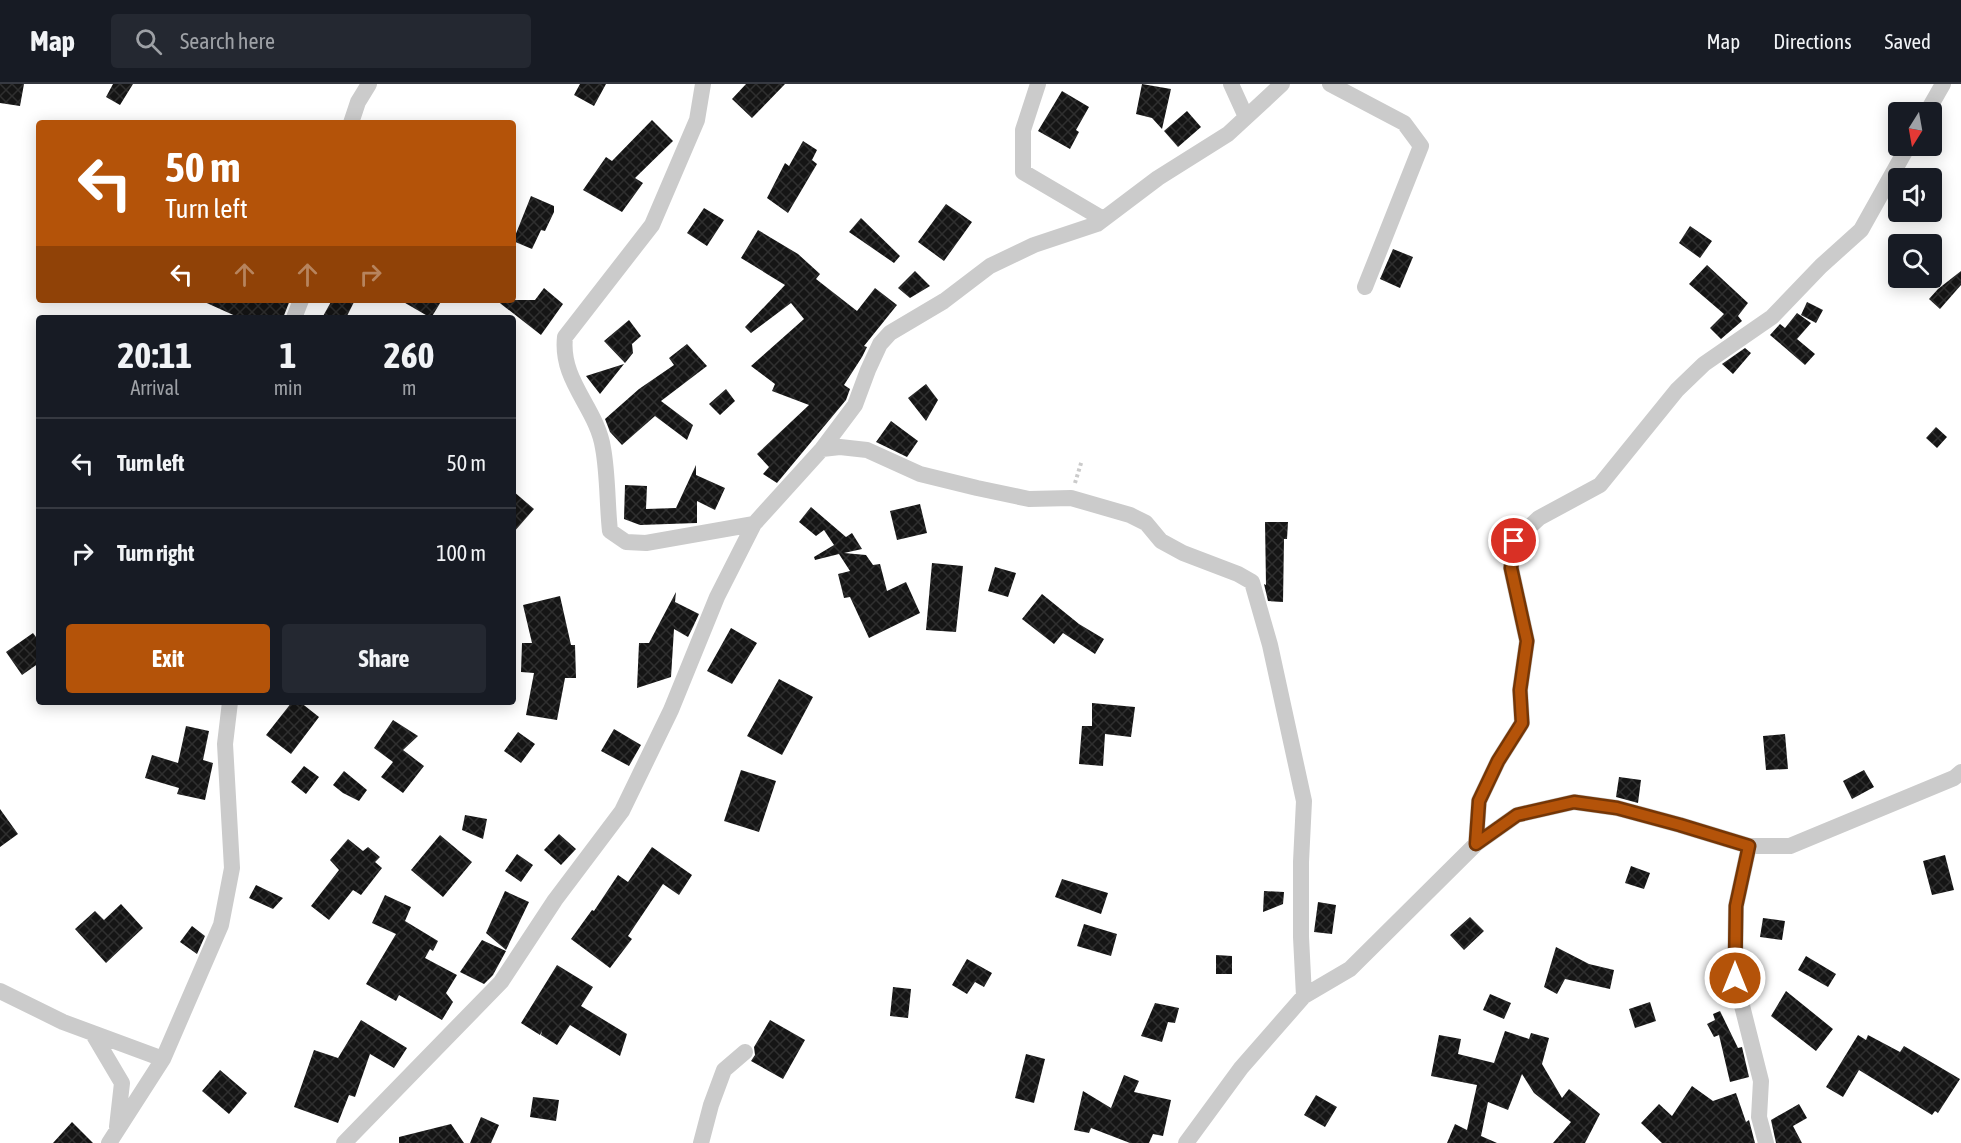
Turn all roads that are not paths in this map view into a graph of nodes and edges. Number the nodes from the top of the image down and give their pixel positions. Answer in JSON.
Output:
{"nodes":[{"id":1,"x":703,"y":84,"type":"edge"},
{"id":2,"x":1038,"y":84,"type":"edge"},
{"id":3,"x":1231,"y":84,"type":"edge"},
{"id":4,"x":1282,"y":84,"type":"edge"},
{"id":5,"x":1330,"y":84,"type":"edge"},
{"id":6,"x":1943,"y":84,"type":"edge"},
{"id":7,"x":363,"y":87,"type":"edge"},
{"id":8,"x":1933,"y":102,"type":"edge"},
{"id":9,"x":1246,"y":117,"type":"junction"},
{"id":10,"x":352,"y":120,"type":"edge"},
{"id":11,"x":1902,"y":156,"type":"edge"},
{"id":12,"x":1103,"y":219,"type":"junction"},
{"id":13,"x":1365,"y":287,"type":"dead end"},
{"id":14,"x":822,"y":449,"type":"junction"},
{"id":15,"x":754,"y":524,"type":"junction"},
{"id":16,"x":230,"y":705,"type":"edge"},
{"id":17,"x":1961,"y":772,"type":"edge"},
{"id":18,"x":1476,"y":844,"type":"junction"},
{"id":19,"x":1749,"y":846,"type":"junction"},
{"id":20,"x":0,"y":991,"type":"edge"},
{"id":21,"x":1304,"y":996,"type":"junction"},
{"id":22,"x":93,"y":1034,"type":"junction"},
{"id":23,"x":745,"y":1052,"type":"dead end"},
{"id":24,"x":163,"y":1059,"type":"junction"},
{"id":25,"x":113,"y":1137,"type":"edge"},
{"id":26,"x":344,"y":1143,"type":"edge"},
{"id":27,"x":701,"y":1143,"type":"edge"},
{"id":28,"x":1186,"y":1143,"type":"edge"},
{"id":29,"x":1766,"y":1143,"type":"edge"}],
"edges":[{"from":1,"to":15,"type":"street"},
{"from":2,"to":12,"type":"street"},
{"from":3,"to":9,"type":"street"},
{"from":4,"to":9,"type":"street"},
{"from":5,"to":13,"type":"street"},
{"from":6,"to":8,"type":"street"},
{"from":7,"to":10,"type":"street"},
{"from":9,"to":12,"type":"street"},
{"from":11,"to":18,"type":"street"},
{"from":12,"to":14,"type":"street"},
{"from":14,"to":15,"type":"street"},
{"from":14,"to":21,"type":"street"},
{"from":15,"to":26,"type":"street"},
{"from":16,"to":24,"type":"street"},
{"from":17,"to":19,"type":"street"},
{"from":18,"to":19,"type":"street"},
{"from":18,"to":21,"type":"street"},
{"from":19,"to":29,"type":"street"},
{"from":20,"to":22,"type":"street"},
{"from":21,"to":28,"type":"street"},
{"from":22,"to":24,"type":"street"},
{"from":22,"to":25,"type":"street"},
{"from":23,"to":27,"type":"street"},
{"from":24,"to":25,"type":"street"}]}
